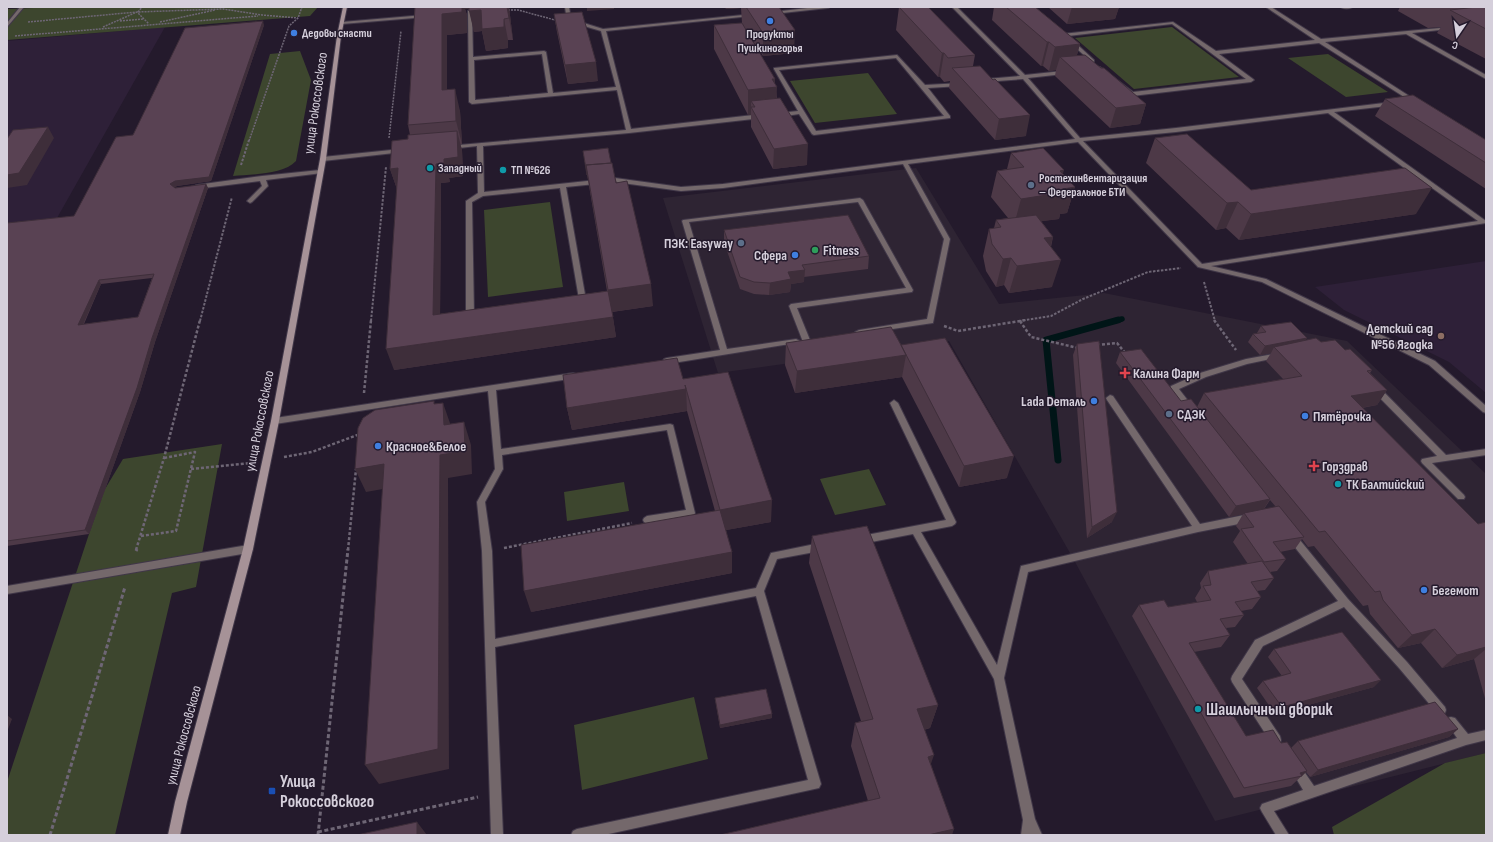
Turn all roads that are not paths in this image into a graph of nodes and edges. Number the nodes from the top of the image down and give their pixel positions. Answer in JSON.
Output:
{"nodes":[{"id":1,"x":22,"y":7,"type":"edge"},
{"id":2,"x":345,"y":7,"type":"edge"},
{"id":3,"x":567,"y":7,"type":"edge"},
{"id":4,"x":769,"y":7,"type":"edge"},
{"id":5,"x":828,"y":7,"type":"edge"},
{"id":6,"x":954,"y":7,"type":"edge"},
{"id":7,"x":1268,"y":7,"type":"edge"},
{"id":8,"x":1342,"y":7,"type":"edge"},
{"id":9,"x":1351,"y":7,"type":"edge"},
{"id":10,"x":463,"y":12,"type":"edge"},
{"id":11,"x":765,"y":13,"type":"edge"},
{"id":12,"x":772,"y":13,"type":"junction"},
{"id":13,"x":757,"y":14,"type":"edge"},
{"id":14,"x":432,"y":15,"type":"edge"},
{"id":15,"x":342,"y":23,"type":"junction"},
{"id":16,"x":8,"y":25,"type":"edge"},
{"id":17,"x":1452,"y":28,"type":"edge"},
{"id":18,"x":603,"y":30,"type":"junction"},
{"id":19,"x":1406,"y":32,"type":"junction"},
{"id":20,"x":1320,"y":41,"type":"junction"},
{"id":21,"x":1215,"y":53,"type":"junction"},
{"id":22,"x":471,"y":59,"type":"junction"},
{"id":23,"x":1100,"y":68,"type":"junction"},
{"id":24,"x":1486,"y":71,"type":"edge"},
{"id":25,"x":1478,"y":72,"type":"junction"},
{"id":26,"x":1024,"y":77,"type":"junction"},
{"id":27,"x":1486,"y":77,"type":"edge"},
{"id":28,"x":978,"y":82,"type":"edge"},
{"id":29,"x":970,"y":83,"type":"edge"},
{"id":30,"x":924,"y":87,"type":"junction"},
{"id":31,"x":619,"y":88,"type":"junction"},
{"id":32,"x":551,"y":95,"type":"junction"},
{"id":33,"x":1414,"y":101,"type":"junction"},
{"id":34,"x":1421,"y":105,"type":"edge"},
{"id":35,"x":801,"y":112,"type":"junction"},
{"id":36,"x":1329,"y":112,"type":"junction"},
{"id":37,"x":629,"y":130,"type":"junction"},
{"id":38,"x":1176,"y":130,"type":"junction"},
{"id":39,"x":1182,"y":136,"type":"edge"},
{"id":40,"x":1079,"y":140,"type":"junction"},
{"id":41,"x":480,"y":144,"type":"junction"},
{"id":42,"x":441,"y":148,"type":"edge"},
{"id":43,"x":410,"y":150,"type":"edge"},
{"id":44,"x":323,"y":159,"type":"junction"},
{"id":45,"x":905,"y":163,"type":"junction"},
{"id":46,"x":320,"y":172,"type":"junction"},
{"id":47,"x":1420,"y":176,"type":"junction"},
{"id":48,"x":1412,"y":177,"type":"edge"},
{"id":49,"x":262,"y":178,"type":"junction"},
{"id":50,"x":563,"y":186,"type":"junction"},
{"id":51,"x":190,"y":187,"type":"edge"},
{"id":52,"x":481,"y":194,"type":"junction"},
{"id":53,"x":250,"y":201,"type":"dead end"},
{"id":54,"x":1485,"y":222,"type":"edge"},
{"id":55,"x":1200,"y":266,"type":"junction"},
{"id":56,"x":575,"y":302,"type":"edge"},
{"id":57,"x":485,"y":314,"type":"edge"},
{"id":58,"x":853,"y":333,"type":"edge"},
{"id":59,"x":724,"y":352,"type":"junction"},
{"id":60,"x":1283,"y":354,"type":"edge"},
{"id":61,"x":662,"y":362,"type":"edge"},
{"id":62,"x":577,"y":376,"type":"edge"},
{"id":63,"x":1367,"y":380,"type":"edge"},
{"id":64,"x":492,"y":389,"type":"junction"},
{"id":65,"x":1110,"y":398,"type":"dead end"},
{"id":66,"x":894,"y":403,"type":"dead end"},
{"id":67,"x":1486,"y":410,"type":"edge"},
{"id":68,"x":1194,"y":413,"type":"edge"},
{"id":69,"x":275,"y":421,"type":"junction"},
{"id":70,"x":1486,"y":452,"type":"edge"},
{"id":71,"x":498,"y":453,"type":"junction"},
{"id":72,"x":1443,"y":457,"type":"junction"},
{"id":73,"x":1461,"y":497,"type":"dead end"},
{"id":74,"x":1258,"y":516,"type":"edge"},
{"id":75,"x":647,"y":520,"type":"road end"},
{"id":76,"x":1198,"y":528,"type":"junction"},
{"id":77,"x":915,"y":530,"type":"junction"},
{"id":78,"x":1287,"y":531,"type":"edge"},
{"id":79,"x":852,"y":541,"type":"edge"},
{"id":80,"x":829,"y":546,"type":"edge"},
{"id":81,"x":248,"y":549,"type":"junction"},
{"id":82,"x":7,"y":590,"type":"edge"},
{"id":83,"x":759,"y":591,"type":"junction"},
{"id":84,"x":1345,"y":602,"type":"junction"},
{"id":85,"x":490,"y":644,"type":"junction"},
{"id":86,"x":999,"y":678,"type":"junction"},
{"id":87,"x":1486,"y":735,"type":"edge"},
{"id":88,"x":1466,"y":740,"type":"junction"},
{"id":89,"x":1282,"y":748,"type":"edge"},
{"id":90,"x":1290,"y":761,"type":"edge"},
{"id":91,"x":1311,"y":792,"type":"junction"},
{"id":92,"x":1029,"y":820,"type":"junction"},
{"id":93,"x":174,"y":835,"type":"edge"},
{"id":94,"x":497,"y":835,"type":"edge"},
{"id":95,"x":577,"y":835,"type":"edge"},
{"id":96,"x":1027,"y":835,"type":"edge"},
{"id":97,"x":1036,"y":835,"type":"edge"},
{"id":98,"x":1284,"y":835,"type":"edge"}],
"edges":[{"from":1,"to":16,"type":"lane"},
{"from":2,"to":15,"type":"main road","name":"улица Рокоссовского"},
{"from":3,"to":18,"type":"lane"},
{"from":4,"to":12,"type":"lane"},
{"from":5,"to":12,"type":"lane"},
{"from":6,"to":26,"type":"lane"},
{"from":7,"to":20,"type":"lane"},
{"from":8,"to":9,"type":"lane"},
{"from":10,"to":22,"type":"lane"},
{"from":11,"to":12,"type":"lane"},
{"from":13,"to":18,"type":"lane"},
{"from":14,"to":15,"type":"lane"},
{"from":15,"to":44,"type":"main road","name":"улица Рокоссовского"},
{"from":17,"to":19,"type":"lane"},
{"from":18,"to":31,"type":"lane"},
{"from":19,"to":20,"type":"lane"},
{"from":19,"to":25,"type":"lane"},
{"from":20,"to":21,"type":"lane"},
{"from":20,"to":33,"type":"lane"},
{"from":21,"to":23,"type":"lane"},
{"from":21,"to":23,"type":"lane"},
{"from":22,"to":32,"type":"lane"},
{"from":22,"to":32,"type":"lane"},
{"from":23,"to":26,"type":"lane"},
{"from":24,"to":25,"type":"lane"},
{"from":25,"to":27,"type":"lane"},
{"from":26,"to":28,"type":"lane"},
{"from":26,"to":40,"type":"lane"},
{"from":29,"to":30,"type":"lane"},
{"from":30,"to":35,"type":"lane"},
{"from":30,"to":35,"type":"lane"},
{"from":31,"to":32,"type":"lane"},
{"from":31,"to":37,"type":"lane"},
{"from":33,"to":34,"type":"lane"},
{"from":33,"to":36,"type":"lane"},
{"from":35,"to":37,"type":"lane"},
{"from":36,"to":38,"type":"lane"},
{"from":36,"to":47,"type":"lane"},
{"from":37,"to":41,"type":"lane"},
{"from":38,"to":39,"type":"lane"},
{"from":38,"to":40,"type":"lane"},
{"from":40,"to":45,"type":"lane"},
{"from":40,"to":55,"type":"lane"},
{"from":41,"to":42,"type":"lane"},
{"from":41,"to":52,"type":"lane"},
{"from":43,"to":44,"type":"lane"},
{"from":44,"to":46,"type":"main road","name":"улица Рокоссовского"},
{"from":45,"to":50,"type":"lane"},
{"from":45,"to":58,"type":"lane"},
{"from":46,"to":49,"type":"lane"},
{"from":46,"to":69,"type":"main road","name":"улица Рокоссовского"},
{"from":47,"to":48,"type":"lane"},
{"from":47,"to":54,"type":"lane"},
{"from":49,"to":51,"type":"lane"},
{"from":49,"to":53,"type":"lane"},
{"from":50,"to":52,"type":"lane"},
{"from":50,"to":56,"type":"lane"},
{"from":52,"to":57,"type":"lane"},
{"from":54,"to":55,"type":"lane"},
{"from":55,"to":67,"type":"lane"},
{"from":59,"to":59,"type":"lane"},
{"from":59,"to":61,"type":"lane"},
{"from":60,"to":68,"type":"lane"},
{"from":62,"to":64,"type":"lane"},
{"from":63,"to":72,"type":"lane"},
{"from":64,"to":69,"type":"lane"},
{"from":64,"to":71,"type":"lane"},
{"from":65,"to":76,"type":"lane"},
{"from":66,"to":77,"type":"lane"},
{"from":69,"to":81,"type":"main road","name":"улица Рокоссовского"},
{"from":70,"to":72,"type":"lane"},
{"from":71,"to":75,"type":"lane"},
{"from":71,"to":85,"type":"lane"},
{"from":72,"to":73,"type":"lane"},
{"from":74,"to":76,"type":"lane"},
{"from":76,"to":86,"type":"lane"},
{"from":77,"to":79,"type":"lane"},
{"from":77,"to":86,"type":"lane"},
{"from":78,"to":84,"type":"lane"},
{"from":80,"to":83,"type":"lane"},
{"from":81,"to":82,"type":"lane"},
{"from":81,"to":93,"type":"main road","name":"улица Рокоссовского"},
{"from":83,"to":85,"type":"lane"},
{"from":83,"to":95,"type":"lane"},
{"from":84,"to":88,"type":"lane"},
{"from":84,"to":89,"type":"lane"},
{"from":85,"to":94,"type":"lane"},
{"from":86,"to":92,"type":"lane"},
{"from":87,"to":88,"type":"lane"},
{"from":88,"to":91,"type":"lane"},
{"from":90,"to":91,"type":"lane"},
{"from":91,"to":98,"type":"lane"},
{"from":92,"to":96,"type":"lane"},
{"from":92,"to":97,"type":"lane"}]}
